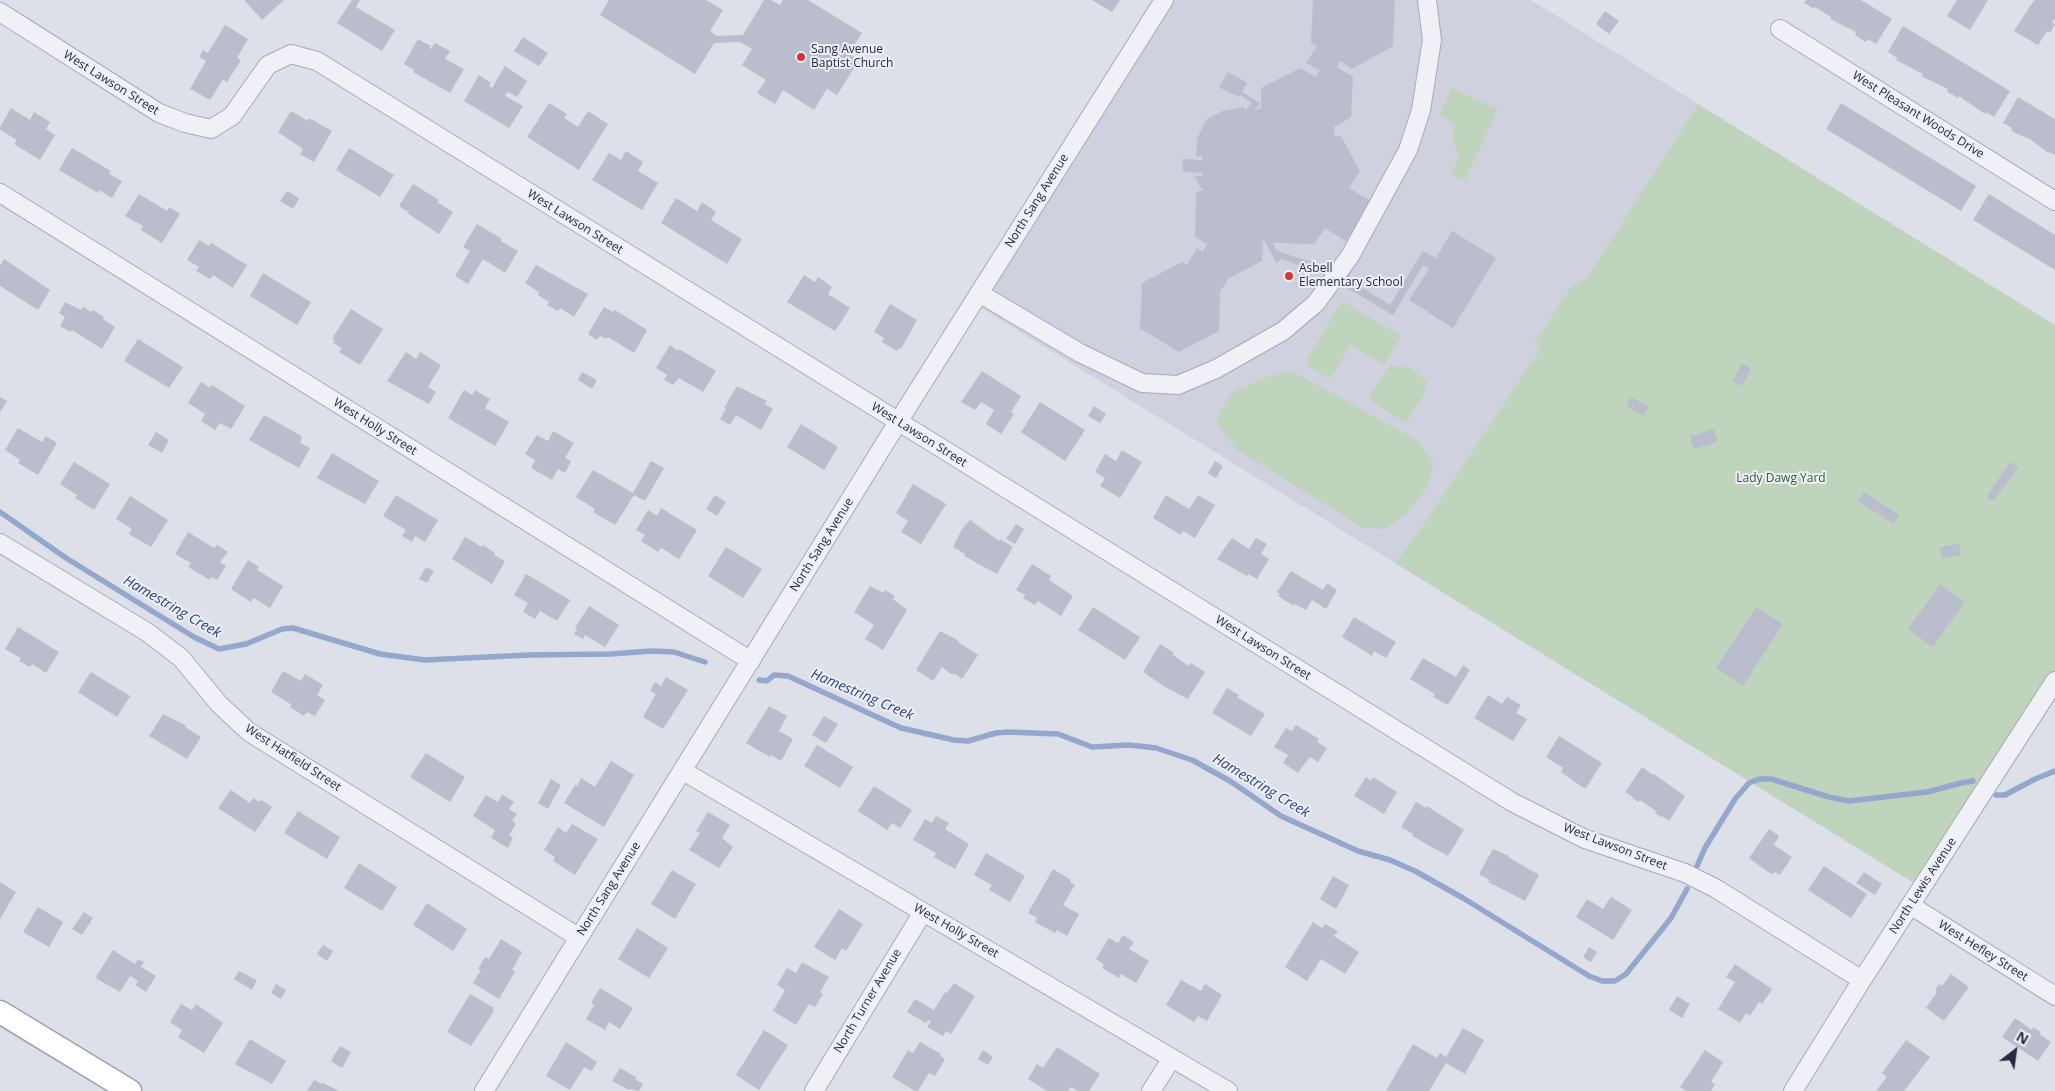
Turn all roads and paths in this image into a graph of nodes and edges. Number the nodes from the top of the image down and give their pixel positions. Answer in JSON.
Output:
{"nodes":[{"id":1,"x":1164,"y":0,"type":"edge"},
{"id":2,"x":1427,"y":0,"type":"edge"},
{"id":3,"x":0,"y":12,"type":"edge"},
{"id":4,"x":1780,"y":29,"type":"dead end"},
{"id":5,"x":0,"y":193,"type":"edge"},
{"id":6,"x":2055,"y":201,"type":"edge"},
{"id":7,"x":980,"y":293,"type":"junction"},
{"id":8,"x":898,"y":422,"type":"junction"},
{"id":9,"x":0,"y":544,"type":"edge"},
{"id":10,"x":751,"y":660,"type":"junction"},
{"id":11,"x":2055,"y":681,"type":"edge"},
{"id":12,"x":683,"y":771,"type":"junction"},
{"id":13,"x":1910,"y":905,"type":"junction"},
{"id":14,"x":923,"y":912,"type":"junction"},
{"id":15,"x":578,"y":937,"type":"junction"},
{"id":16,"x":1862,"y":980,"type":"junction"},
{"id":17,"x":2055,"y":996,"type":"edge"},
{"id":18,"x":0,"y":1012,"type":"edge"},
{"id":19,"x":1172,"y":1058,"type":"junction"},
{"id":20,"x":130,"y":1091,"type":"edge"},
{"id":21,"x":484,"y":1091,"type":"edge"},
{"id":22,"x":814,"y":1091,"type":"edge"},
{"id":23,"x":1151,"y":1091,"type":"edge"},
{"id":24,"x":1228,"y":1091,"type":"edge"},
{"id":25,"x":1793,"y":1091,"type":"edge"}],
"edges":[{"from":1,"to":7,"type":"street","name":"North Sang Avenue"},
{"from":2,"to":7,"type":"street"},
{"from":3,"to":8,"type":"street","name":"West Lawson Street"},
{"from":4,"to":6,"type":"street","name":"West Pleasant Woods Drive"},
{"from":5,"to":10,"type":"street","name":"West Holly Street"},
{"from":7,"to":8,"type":"street","name":"North Sang Avenue"},
{"from":8,"to":10,"type":"street","name":"North Sang Avenue"},
{"from":8,"to":16,"type":"street","name":"West Lawson Street"},
{"from":9,"to":15,"type":"street","name":"West Hatfield Street"},
{"from":10,"to":12,"type":"street","name":"North Sang Avenue"},
{"from":11,"to":13,"type":"street","name":"North Lewis Avenue"},
{"from":12,"to":14,"type":"street","name":"West Holly Street"},
{"from":12,"to":15,"type":"street","name":"North Sang Avenue"},
{"from":13,"to":16,"type":"street","name":"North Lewis Avenue"},
{"from":13,"to":17,"type":"street","name":"West Hefley Street"},
{"from":14,"to":19,"type":"street","name":"West Holly Street"},
{"from":14,"to":22,"type":"street","name":"North Turner Avenue"},
{"from":15,"to":21,"type":"street","name":"North Sang Avenue"},
{"from":16,"to":25,"type":"street","name":"North Lewis Avenue"},
{"from":18,"to":20,"type":"main road"},
{"from":19,"to":23,"type":"street"},
{"from":19,"to":24,"type":"street","name":"West Holly Street"}]}
